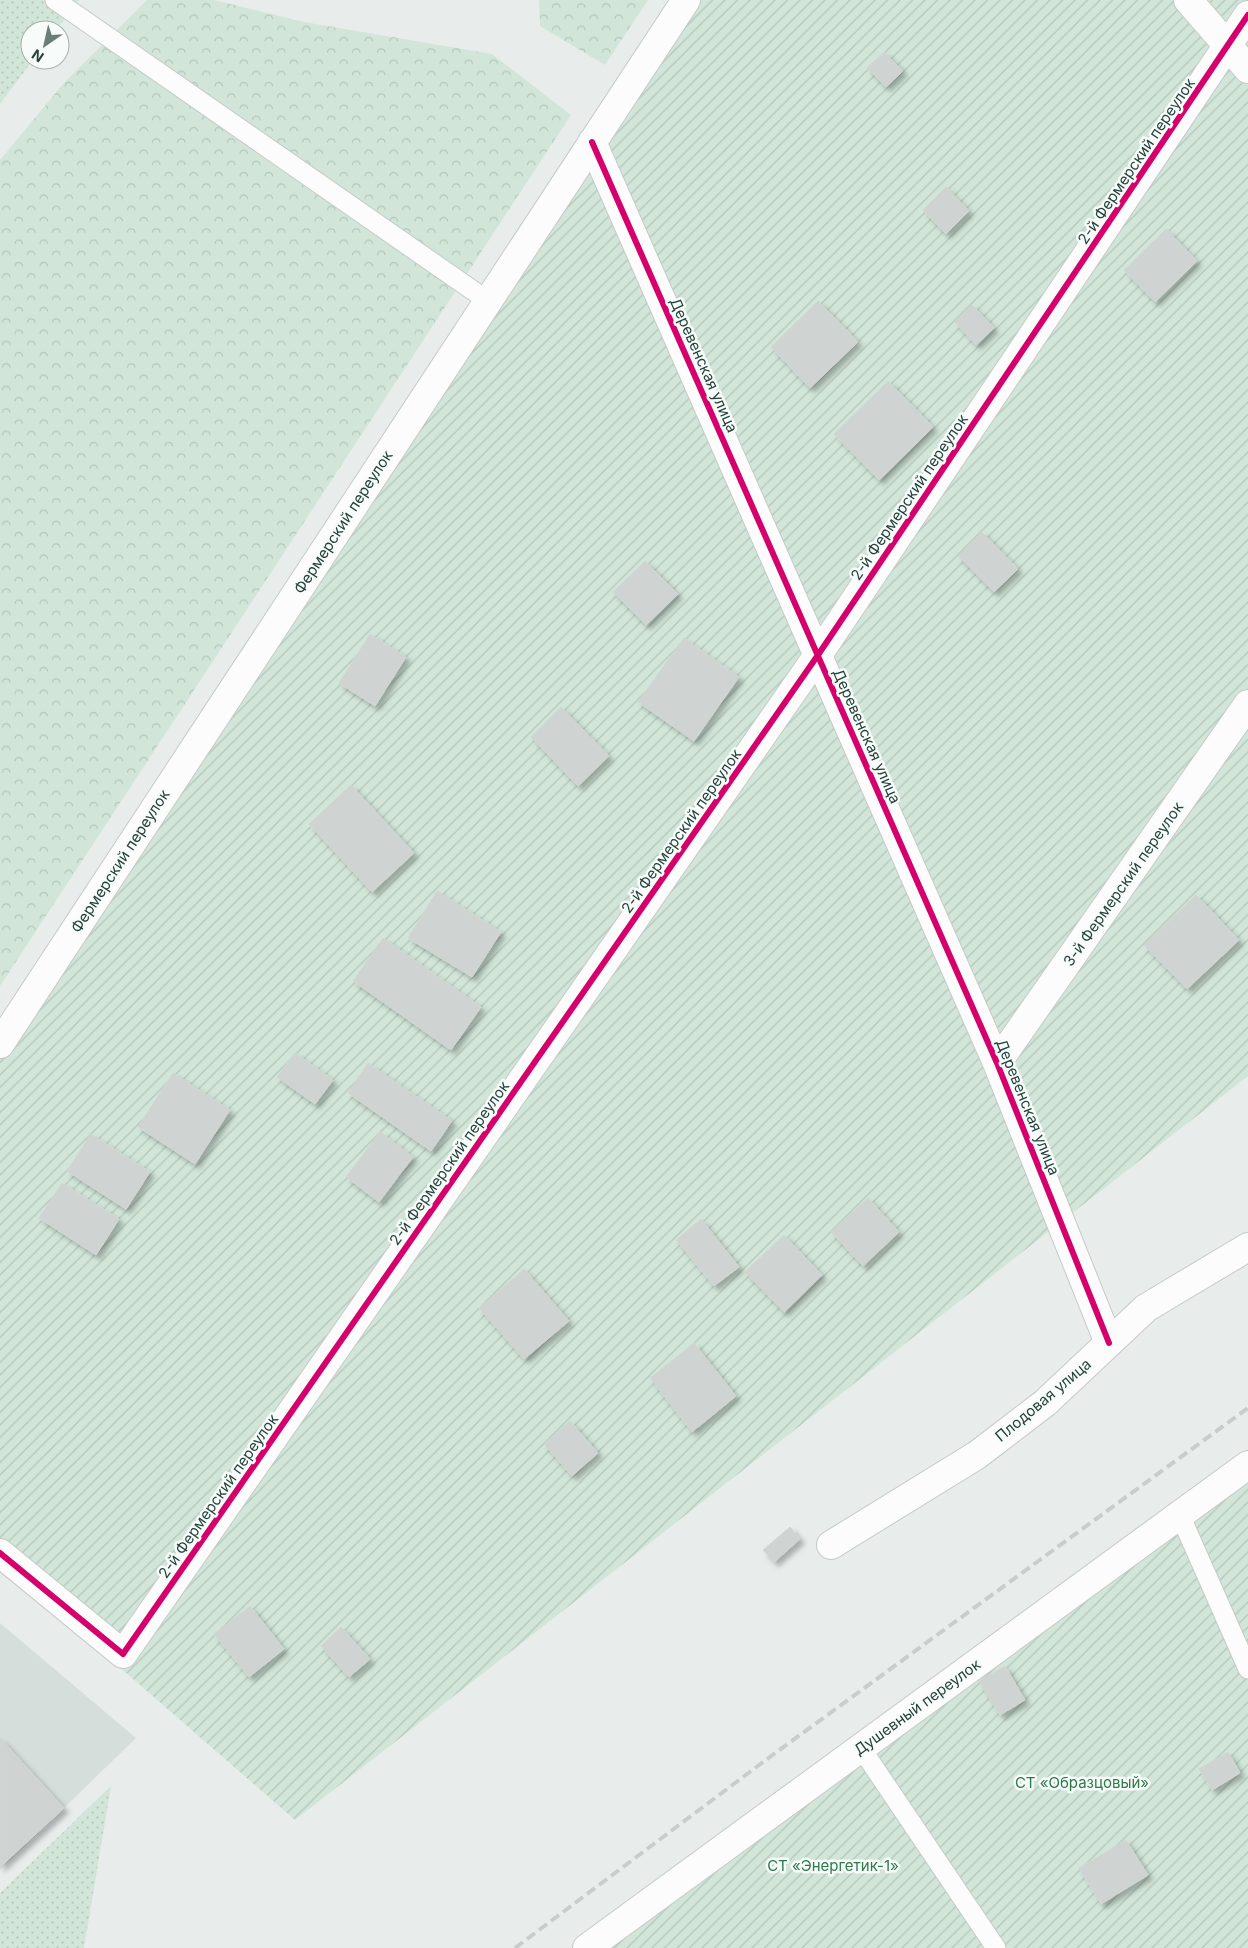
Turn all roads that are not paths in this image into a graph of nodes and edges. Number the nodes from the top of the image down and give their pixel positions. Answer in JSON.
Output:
{"nodes":[{"id":1,"x":55,"y":0,"type":"edge"},
{"id":2,"x":686,"y":0,"type":"edge"},
{"id":3,"x":1188,"y":0,"type":"edge"},
{"id":4,"x":1248,"y":15,"type":"edge"},
{"id":5,"x":1228,"y":46,"type":"junction"},
{"id":6,"x":1248,"y":69,"type":"edge"},
{"id":7,"x":592,"y":142,"type":"junction"},
{"id":8,"x":488,"y":301,"type":"junction"},
{"id":9,"x":818,"y":655,"type":"junction"},
{"id":10,"x":1248,"y":704,"type":"edge"},
{"id":11,"x":0,"y":1044,"type":"edge"},
{"id":12,"x":997,"y":1063,"type":"junction"},
{"id":13,"x":1248,"y":1247,"type":"edge"},
{"id":14,"x":1110,"y":1343,"type":"junction"},
{"id":15,"x":1248,"y":1465,"type":"edge"},
{"id":16,"x":1180,"y":1515,"type":"junction"},
{"id":17,"x":832,"y":1545,"type":"dead end"},
{"id":18,"x":0,"y":1553,"type":"edge"},
{"id":19,"x":1248,"y":1670,"type":"edge"},
{"id":20,"x":861,"y":1748,"type":"junction"},
{"id":21,"x":587,"y":1948,"type":"edge"},
{"id":22,"x":996,"y":1948,"type":"edge"}],
"edges":[{"from":1,"to":8,"type":"lane"},
{"from":2,"to":7,"type":"street","name":"Фермерский переулок"},
{"from":3,"to":5,"type":"street"},
{"from":4,"to":5,"type":"street","name":"2-й Фермерский переулок"},
{"from":5,"to":6,"type":"street"},
{"from":5,"to":9,"type":"street","name":"2-й Фермерский переулок"},
{"from":7,"to":8,"type":"street","name":"Фермерский переулок"},
{"from":7,"to":9,"type":"street","name":"Деревенская улица"},
{"from":8,"to":11,"type":"street","name":"Фермерский переулок"},
{"from":9,"to":12,"type":"street","name":"Деревенская улица"},
{"from":9,"to":18,"type":"street","name":"2-й Фермерский переулок"},
{"from":10,"to":12,"type":"street","name":"3-й Фермерский переулок"},
{"from":12,"to":14,"type":"street","name":"Деревенская улица"},
{"from":13,"to":14,"type":"street","name":"Плодовая улица"},
{"from":14,"to":17,"type":"street","name":"Плодовая улица"},
{"from":15,"to":16,"type":"street","name":"Душевный переулок"},
{"from":16,"to":19,"type":"lane"},
{"from":16,"to":20,"type":"street","name":"Душевный переулок"},
{"from":20,"to":21,"type":"street","name":"Душевный переулок"},
{"from":20,"to":22,"type":"lane"}]}
